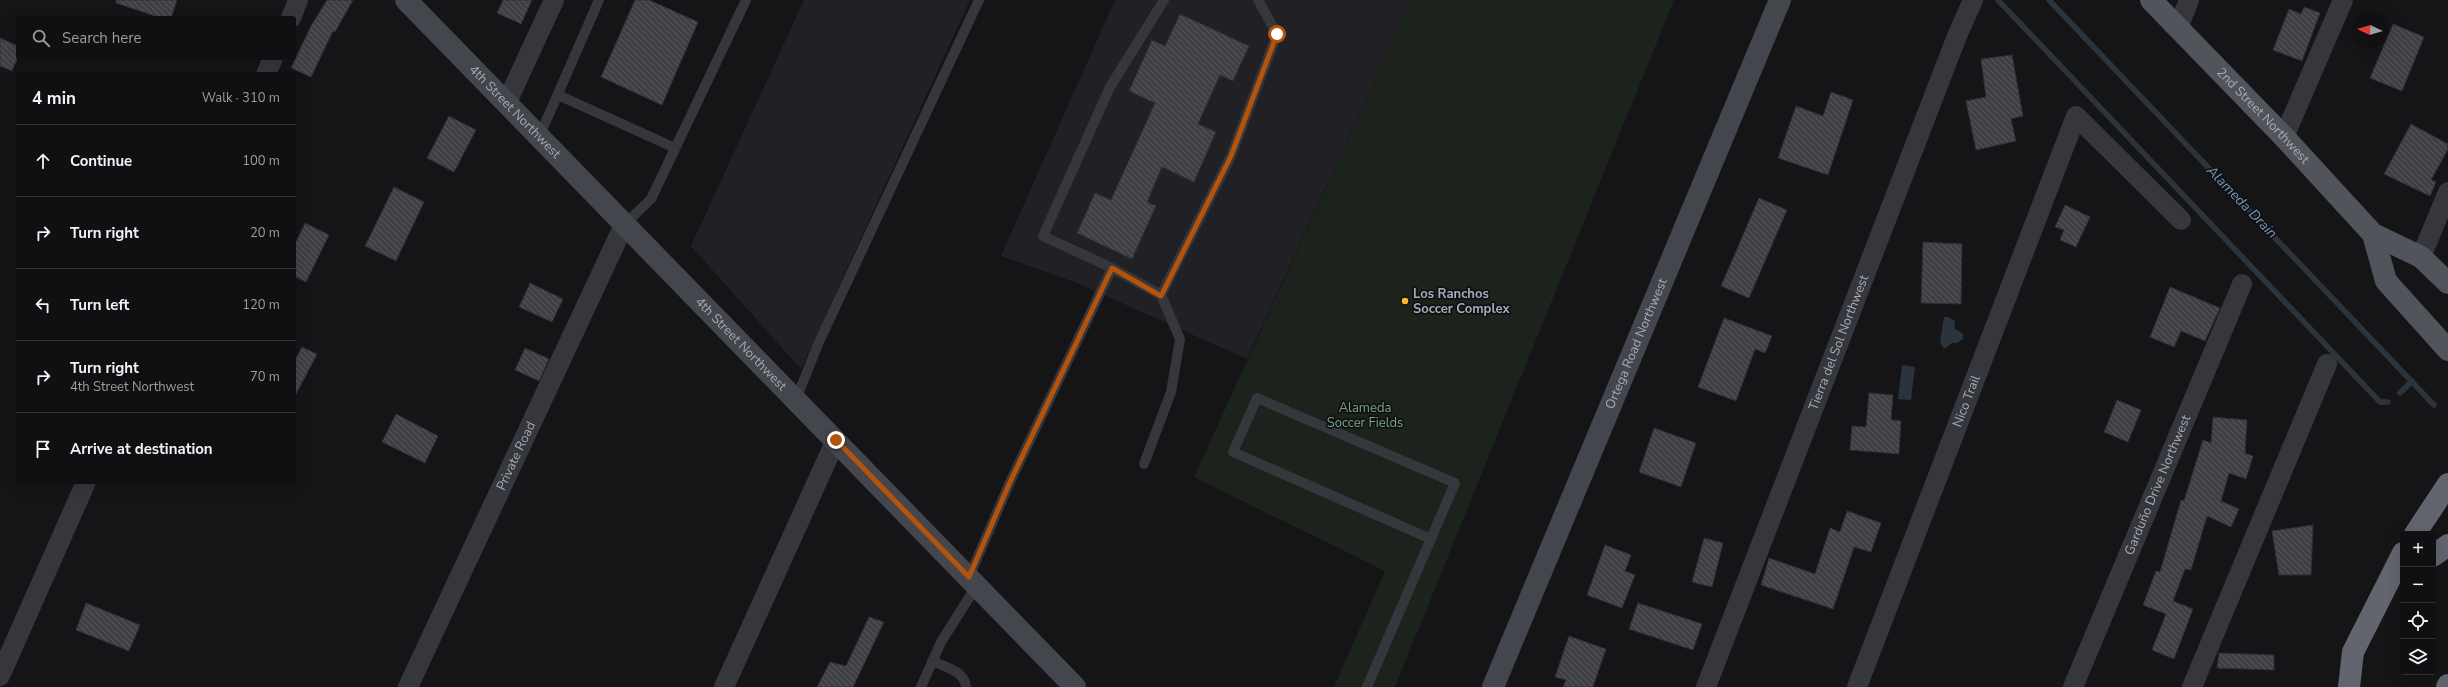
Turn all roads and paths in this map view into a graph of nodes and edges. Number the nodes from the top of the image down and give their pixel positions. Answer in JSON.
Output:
{"nodes":[{"id":1,"x":298,"y":0,"type":"edge"},
{"id":2,"x":406,"y":0,"type":"edge"},
{"id":3,"x":554,"y":0,"type":"edge"},
{"id":4,"x":599,"y":0,"type":"edge"},
{"id":5,"x":746,"y":0,"type":"edge"},
{"id":6,"x":979,"y":0,"type":"edge"},
{"id":7,"x":1164,"y":0,"type":"edge"},
{"id":8,"x":1258,"y":0,"type":"edge"},
{"id":9,"x":1780,"y":0,"type":"edge"},
{"id":10,"x":1973,"y":0,"type":"edge"},
{"id":11,"x":2151,"y":0,"type":"edge"},
{"id":12,"x":2189,"y":0,"type":"edge"},
{"id":13,"x":2343,"y":0,"type":"edge"},
{"id":14,"x":291,"y":16,"type":"edge"},
{"id":15,"x":2178,"y":28,"type":"junction"},
{"id":16,"x":272,"y":60,"type":"edge"},
{"id":17,"x":267,"y":72,"type":"edge"},
{"id":18,"x":558,"y":95,"type":"junction"},
{"id":19,"x":506,"y":104,"type":"junction"},
{"id":20,"x":539,"y":138,"type":"junction"},
{"id":21,"x":2284,"y":138,"type":"junction"},
{"id":22,"x":675,"y":148,"type":"junction"},
{"id":23,"x":2448,"y":192,"type":"edge"},
{"id":24,"x":2181,"y":220,"type":"dead end"},
{"id":25,"x":624,"y":225,"type":"junction"},
{"id":26,"x":2373,"y":234,"type":"junction"},
{"id":27,"x":2422,"y":257,"type":"junction"},
{"id":28,"x":1112,"y":268,"type":"junction"},
{"id":29,"x":2448,"y":283,"type":"edge"},
{"id":30,"x":2242,"y":284,"type":"dead end"},
{"id":31,"x":1161,"y":296,"type":"junction"},
{"id":32,"x":2448,"y":350,"type":"edge"},
{"id":33,"x":2327,"y":364,"type":"dead end"},
{"id":34,"x":796,"y":400,"type":"junction"},
{"id":35,"x":836,"y":440,"type":"junction"},
{"id":36,"x":1144,"y":464,"type":"dead end"},
{"id":37,"x":85,"y":484,"type":"edge"},
{"id":38,"x":2448,"y":484,"type":"edge"},
{"id":39,"x":2417,"y":531,"type":"edge"},
{"id":40,"x":1431,"y":539,"type":"junction"},
{"id":41,"x":2448,"y":545,"type":"edge"},
{"id":42,"x":2436,"y":554,"type":"edge"},
{"id":43,"x":2400,"y":559,"type":"edge"},
{"id":44,"x":2400,"y":580,"type":"edge"},
{"id":45,"x":973,"y":581,"type":"junction"},
{"id":46,"x":2382,"y":594,"type":"junction"},
{"id":47,"x":932,"y":661,"type":"junction"},
{"id":48,"x":0,"y":676,"type":"edge"},
{"id":49,"x":408,"y":687,"type":"edge"},
{"id":50,"x":724,"y":687,"type":"edge"},
{"id":51,"x":921,"y":687,"type":"edge"},
{"id":52,"x":966,"y":687,"type":"edge"},
{"id":53,"x":1075,"y":687,"type":"edge"},
{"id":54,"x":1368,"y":687,"type":"edge"},
{"id":55,"x":1493,"y":687,"type":"edge"},
{"id":56,"x":1706,"y":687,"type":"edge"},
{"id":57,"x":1857,"y":687,"type":"edge"},
{"id":58,"x":2073,"y":687,"type":"edge"},
{"id":59,"x":2192,"y":687,"type":"edge"},
{"id":60,"x":2349,"y":687,"type":"edge"}],
"edges":[{"from":1,"to":14,"type":"street"},
{"from":2,"to":19,"type":"main road","name":"4th Street Northwest"},
{"from":3,"to":19,"type":"street"},
{"from":4,"to":18,"type":"lane"},
{"from":5,"to":22,"type":"lane"},
{"from":6,"to":34,"type":"lane"},
{"from":7,"to":28,"type":"lane"},
{"from":8,"to":31,"type":"lane"},
{"from":9,"to":55,"type":"main road","name":"Ortega Road Northwest"},
{"from":10,"to":56,"type":"street","name":"Tierra del Sol Northwest"},
{"from":11,"to":15,"type":"main road","name":"2nd Street Northwest"},
{"from":12,"to":15,"type":"street"},
{"from":13,"to":21,"type":"street"},
{"from":15,"to":21,"type":"main road","name":"2nd Street Northwest"},
{"from":16,"to":17,"type":"street"},
{"from":18,"to":20,"type":"lane"},
{"from":18,"to":22,"type":"lane"},
{"from":19,"to":20,"type":"main road","name":"4th Street Northwest"},
{"from":20,"to":25,"type":"main road","name":"4th Street Northwest"},
{"from":21,"to":26,"type":"main road","name":"2nd Street Northwest"},
{"from":22,"to":25,"type":"lane"},
{"from":23,"to":27,"type":"street"},
{"from":24,"to":57,"type":"street","name":"Nico Trail"},
{"from":25,"to":34,"type":"main road","name":"4th Street Northwest"},
{"from":25,"to":49,"type":"street","name":"Private Road"},
{"from":26,"to":27,"type":"main road","name":"2nd Street Northwest"},
{"from":26,"to":32,"type":"main road","name":"2nd Street Northwest"},
{"from":27,"to":29,"type":"main road","name":"2nd Street Northwest"},
{"from":28,"to":31,"type":"lane"},
{"from":28,"to":45,"type":"lane"},
{"from":30,"to":58,"type":"street","name":"Garduño Drive Northwest"},
{"from":31,"to":36,"type":"lane"},
{"from":33,"to":59,"type":"street"},
{"from":34,"to":35,"type":"main road","name":"4th Street Northwest"},
{"from":35,"to":45,"type":"main road","name":"4th Street Northwest"},
{"from":35,"to":50,"type":"street"},
{"from":37,"to":48,"type":"street"},
{"from":38,"to":39,"type":"highway"},
{"from":40,"to":40,"type":"lane"},
{"from":40,"to":54,"type":"lane"},
{"from":41,"to":42,"type":"highway"},
{"from":43,"to":46,"type":"highway"},
{"from":44,"to":46,"type":"highway"},
{"from":45,"to":47,"type":"lane"},
{"from":45,"to":53,"type":"main road","name":"4th Street Northwest"},
{"from":46,"to":60,"type":"highway"},
{"from":47,"to":51,"type":"lane"},
{"from":47,"to":52,"type":"lane"}]}
